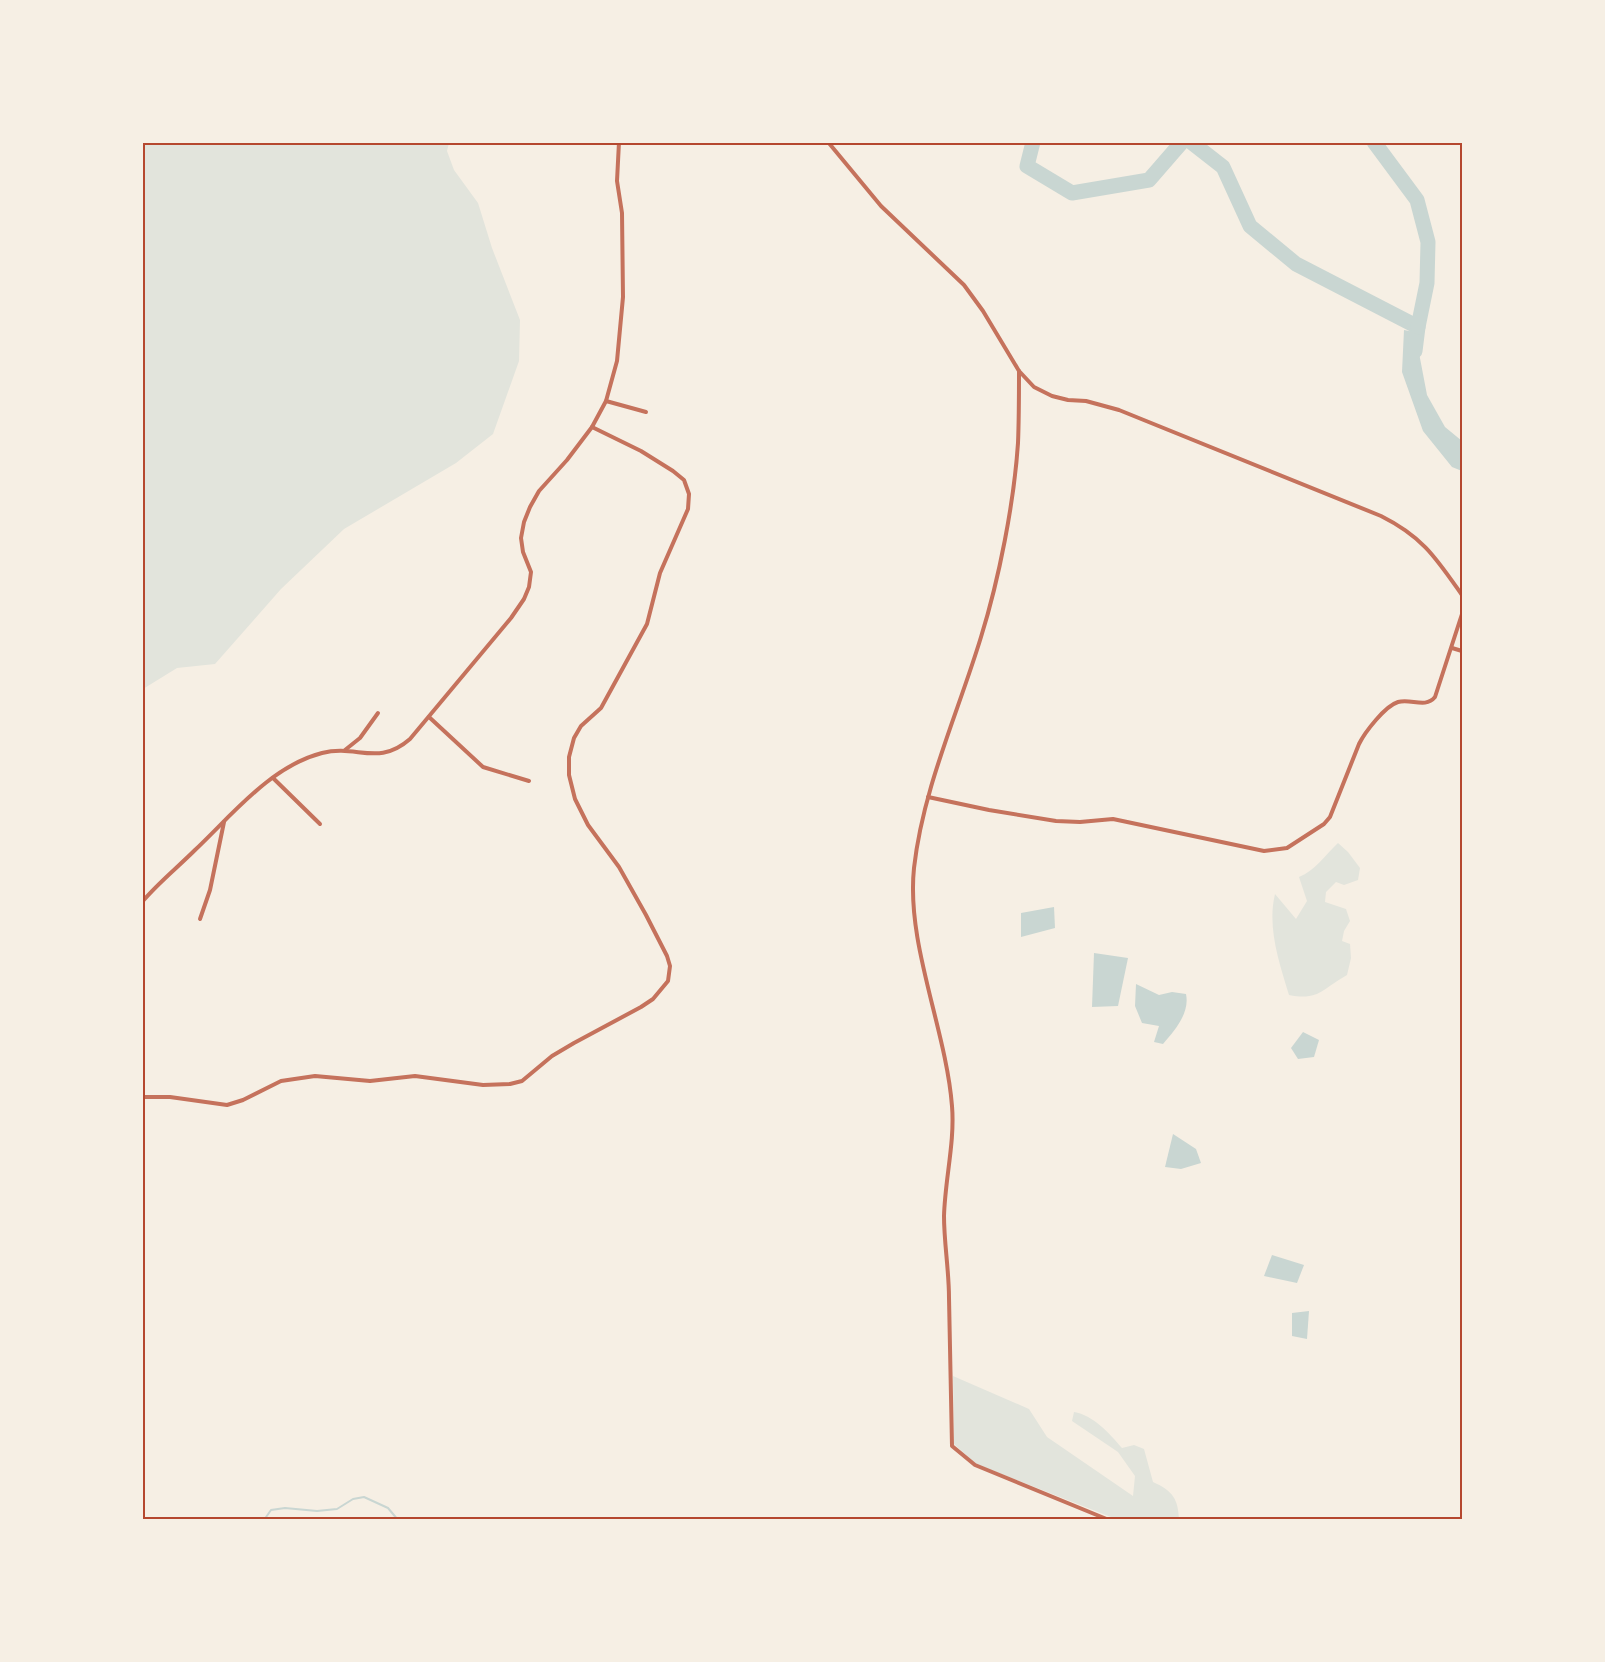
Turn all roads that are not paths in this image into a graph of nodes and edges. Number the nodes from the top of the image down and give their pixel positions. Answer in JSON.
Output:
{"nodes":[{"id":1,"x":619,"y":142,"type":"edge"},
{"id":2,"x":828,"y":142,"type":"edge"},
{"id":3,"x":1018,"y":371,"type":"junction"},
{"id":4,"x":606,"y":400,"type":"junction"},
{"id":5,"x":646,"y":412,"type":"dead end"},
{"id":6,"x":592,"y":427,"type":"junction"},
{"id":7,"x":1462,"y":595,"type":"edge"},
{"id":8,"x":1462,"y":614,"type":"edge"},
{"id":9,"x":1452,"y":648,"type":"junction"},
{"id":10,"x":1462,"y":651,"type":"edge"},
{"id":11,"x":378,"y":713,"type":"dead end"},
{"id":12,"x":429,"y":717,"type":"junction"},
{"id":13,"x":345,"y":750,"type":"junction"},
{"id":14,"x":273,"y":778,"type":"junction"},
{"id":15,"x":529,"y":781,"type":"dead end"},
{"id":16,"x":928,"y":797,"type":"junction"},
{"id":17,"x":225,"y":821,"type":"junction"},
{"id":18,"x":320,"y":824,"type":"dead end"},
{"id":19,"x":142,"y":902,"type":"edge"},
{"id":20,"x":200,"y":919,"type":"dead end"},
{"id":21,"x":142,"y":1097,"type":"edge"},
{"id":22,"x":1109,"y":1520,"type":"edge"}],
"edges":[{"from":1,"to":4,"type":"street"},
{"from":2,"to":3,"type":"street"},
{"from":3,"to":7,"type":"street"},
{"from":3,"to":16,"type":"street"},
{"from":4,"to":5,"type":"street"},
{"from":4,"to":6,"type":"street"},
{"from":6,"to":12,"type":"street"},
{"from":6,"to":21,"type":"street"},
{"from":8,"to":9,"type":"street"},
{"from":9,"to":10,"type":"street"},
{"from":9,"to":16,"type":"street"},
{"from":11,"to":13,"type":"street"},
{"from":12,"to":13,"type":"street"},
{"from":12,"to":15,"type":"street"},
{"from":13,"to":14,"type":"street"},
{"from":14,"to":17,"type":"street"},
{"from":14,"to":18,"type":"street"},
{"from":16,"to":22,"type":"street"},
{"from":17,"to":19,"type":"street"},
{"from":17,"to":20,"type":"street"}]}
